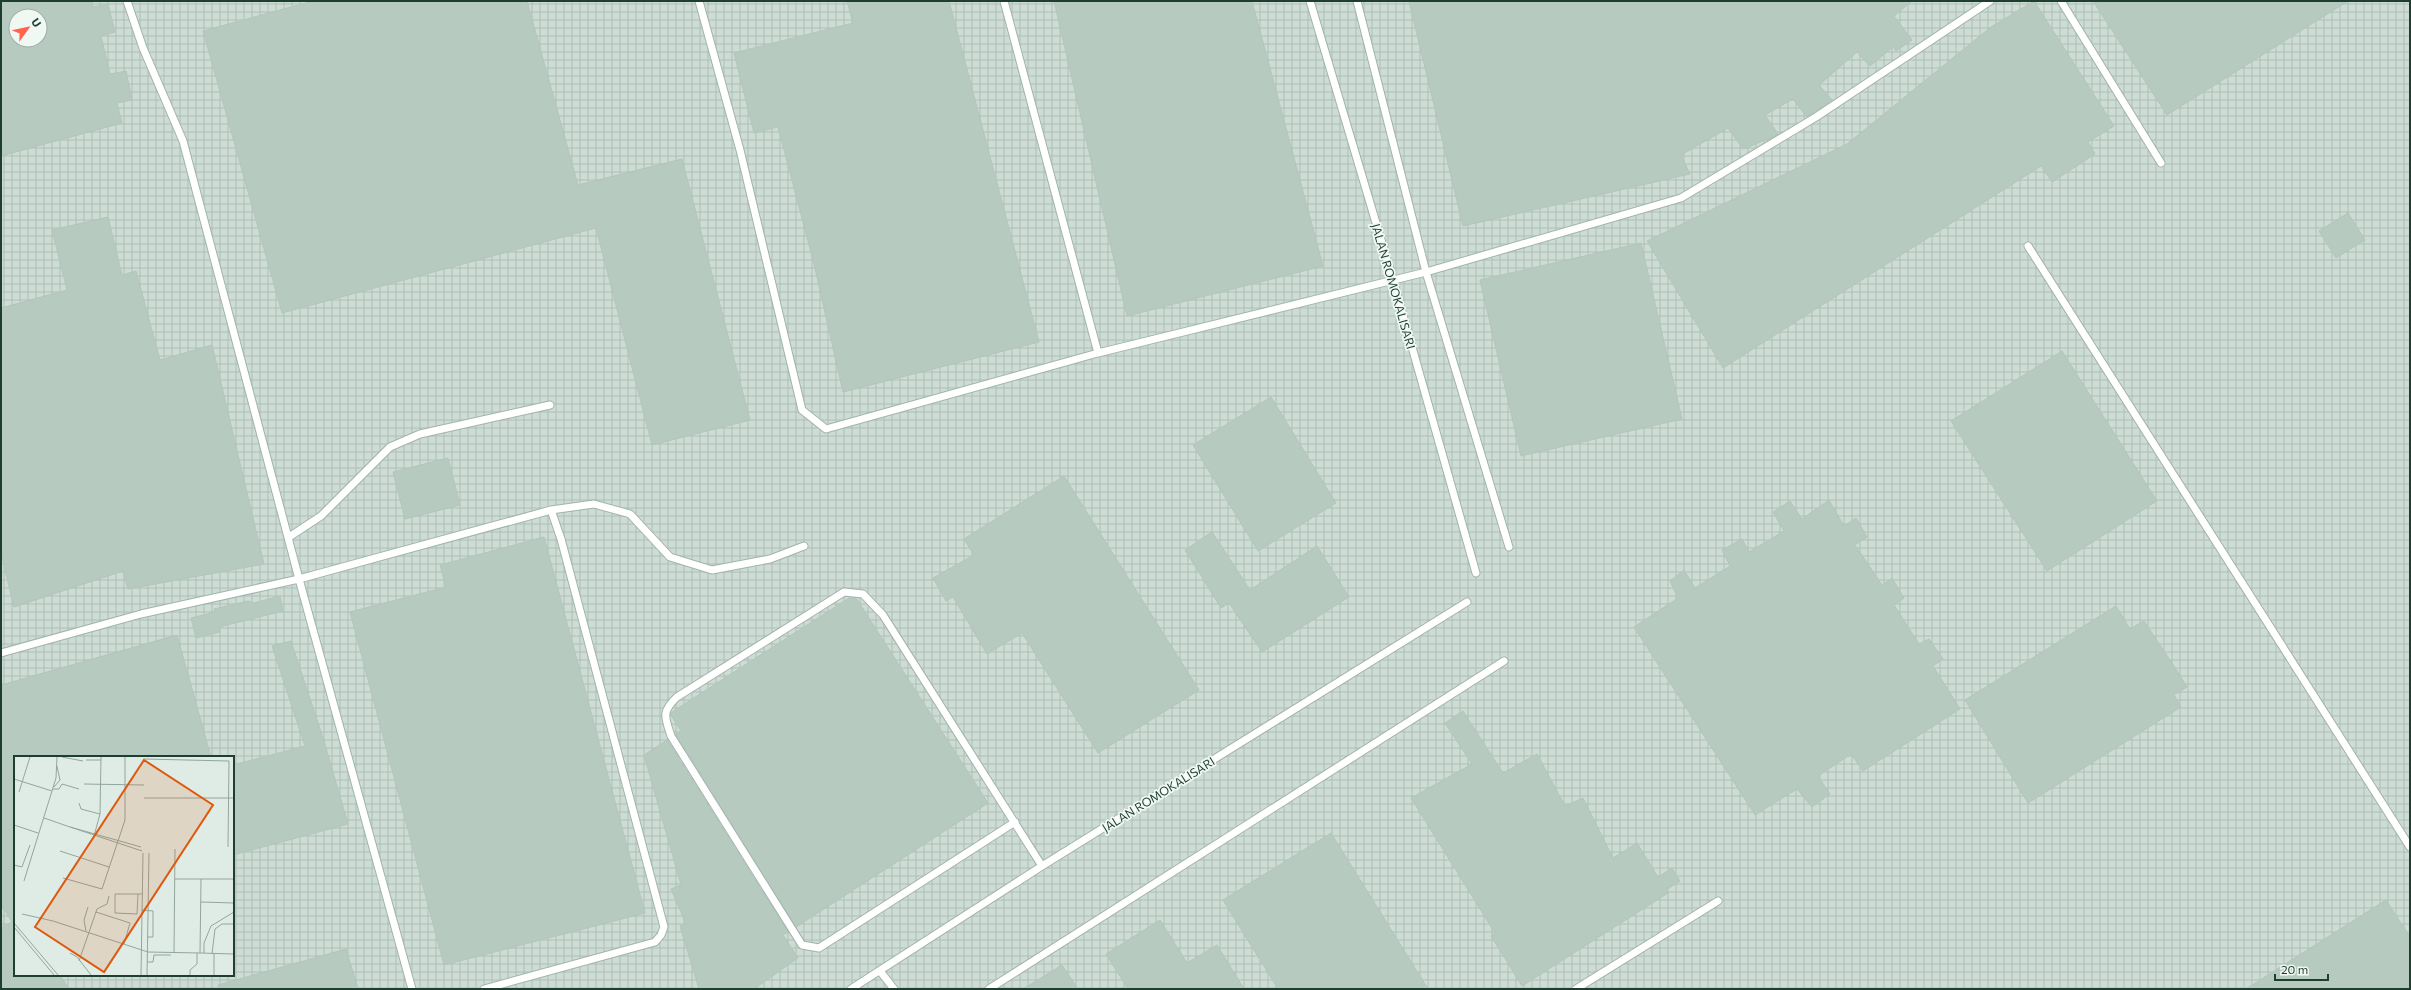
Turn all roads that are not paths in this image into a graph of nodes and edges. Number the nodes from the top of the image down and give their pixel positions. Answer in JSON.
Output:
{"nodes":[{"id":1,"x":127,"y":1,"type":"edge"},
{"id":2,"x":699,"y":1,"type":"edge"},
{"id":3,"x":1004,"y":1,"type":"edge"},
{"id":4,"x":1310,"y":1,"type":"edge"},
{"id":5,"x":1357,"y":1,"type":"edge"},
{"id":6,"x":1990,"y":1,"type":"edge"},
{"id":7,"x":2061,"y":1,"type":"edge"},
{"id":8,"x":2161,"y":164,"type":"dead end"},
{"id":9,"x":2028,"y":246,"type":"dead end"},
{"id":10,"x":1426,"y":272,"type":"junction"},
{"id":11,"x":1393,"y":280,"type":"junction"},
{"id":12,"x":1098,"y":353,"type":"junction"},
{"id":13,"x":550,"y":405,"type":"dead end"},
{"id":14,"x":551,"y":510,"type":"junction"},
{"id":15,"x":290,"y":537,"type":"junction"},
{"id":16,"x":804,"y":546,"type":"dead end"},
{"id":17,"x":1508,"y":547,"type":"dead end"},
{"id":18,"x":1476,"y":573,"type":"dead end"},
{"id":19,"x":299,"y":579,"type":"junction"},
{"id":20,"x":1467,"y":602,"type":"dead end"},
{"id":21,"x":1,"y":653,"type":"edge"},
{"id":22,"x":1504,"y":661,"type":"dead end"},
{"id":23,"x":1015,"y":822,"type":"junction"},
{"id":24,"x":2410,"y":847,"type":"edge"},
{"id":25,"x":1042,"y":866,"type":"junction"},
{"id":26,"x":1718,"y":901,"type":"dead end"},
{"id":27,"x":880,"y":971,"type":"junction"},
{"id":28,"x":412,"y":989,"type":"edge"},
{"id":29,"x":484,"y":989,"type":"edge"},
{"id":30,"x":851,"y":989,"type":"edge"},
{"id":31,"x":894,"y":989,"type":"edge"},
{"id":32,"x":989,"y":989,"type":"edge"},
{"id":33,"x":1576,"y":989,"type":"edge"}],
"edges":[{"from":1,"to":15,"type":"lane"},
{"from":2,"to":12,"type":"lane"},
{"from":3,"to":12,"type":"lane"},
{"from":4,"to":11,"type":"lane","name":"JALAN ROMOKALISARI"},
{"from":5,"to":10,"type":"lane"},
{"from":6,"to":10,"type":"lane"},
{"from":7,"to":8,"type":"lane"},
{"from":9,"to":24,"type":"lane"},
{"from":10,"to":11,"type":"lane"},
{"from":10,"to":17,"type":"lane"},
{"from":11,"to":12,"type":"lane"},
{"from":11,"to":18,"type":"lane","name":"JALAN ROMOKALISARI"},
{"from":13,"to":15,"type":"lane"},
{"from":14,"to":16,"type":"lane"},
{"from":14,"to":19,"type":"lane"},
{"from":14,"to":29,"type":"lane"},
{"from":15,"to":19,"type":"lane"},
{"from":19,"to":21,"type":"lane"},
{"from":19,"to":28,"type":"lane"},
{"from":20,"to":25,"type":"lane","name":"JALAN ROMOKALISARI"},
{"from":22,"to":32,"type":"lane"},
{"from":23,"to":23,"type":"lane"},
{"from":23,"to":25,"type":"lane"},
{"from":25,"to":27,"type":"lane","name":"JALAN ROMOKALISARI"},
{"from":26,"to":33,"type":"lane"},
{"from":27,"to":30,"type":"lane","name":"JALAN ROMOKALISARI"},
{"from":27,"to":31,"type":"lane"}]}
